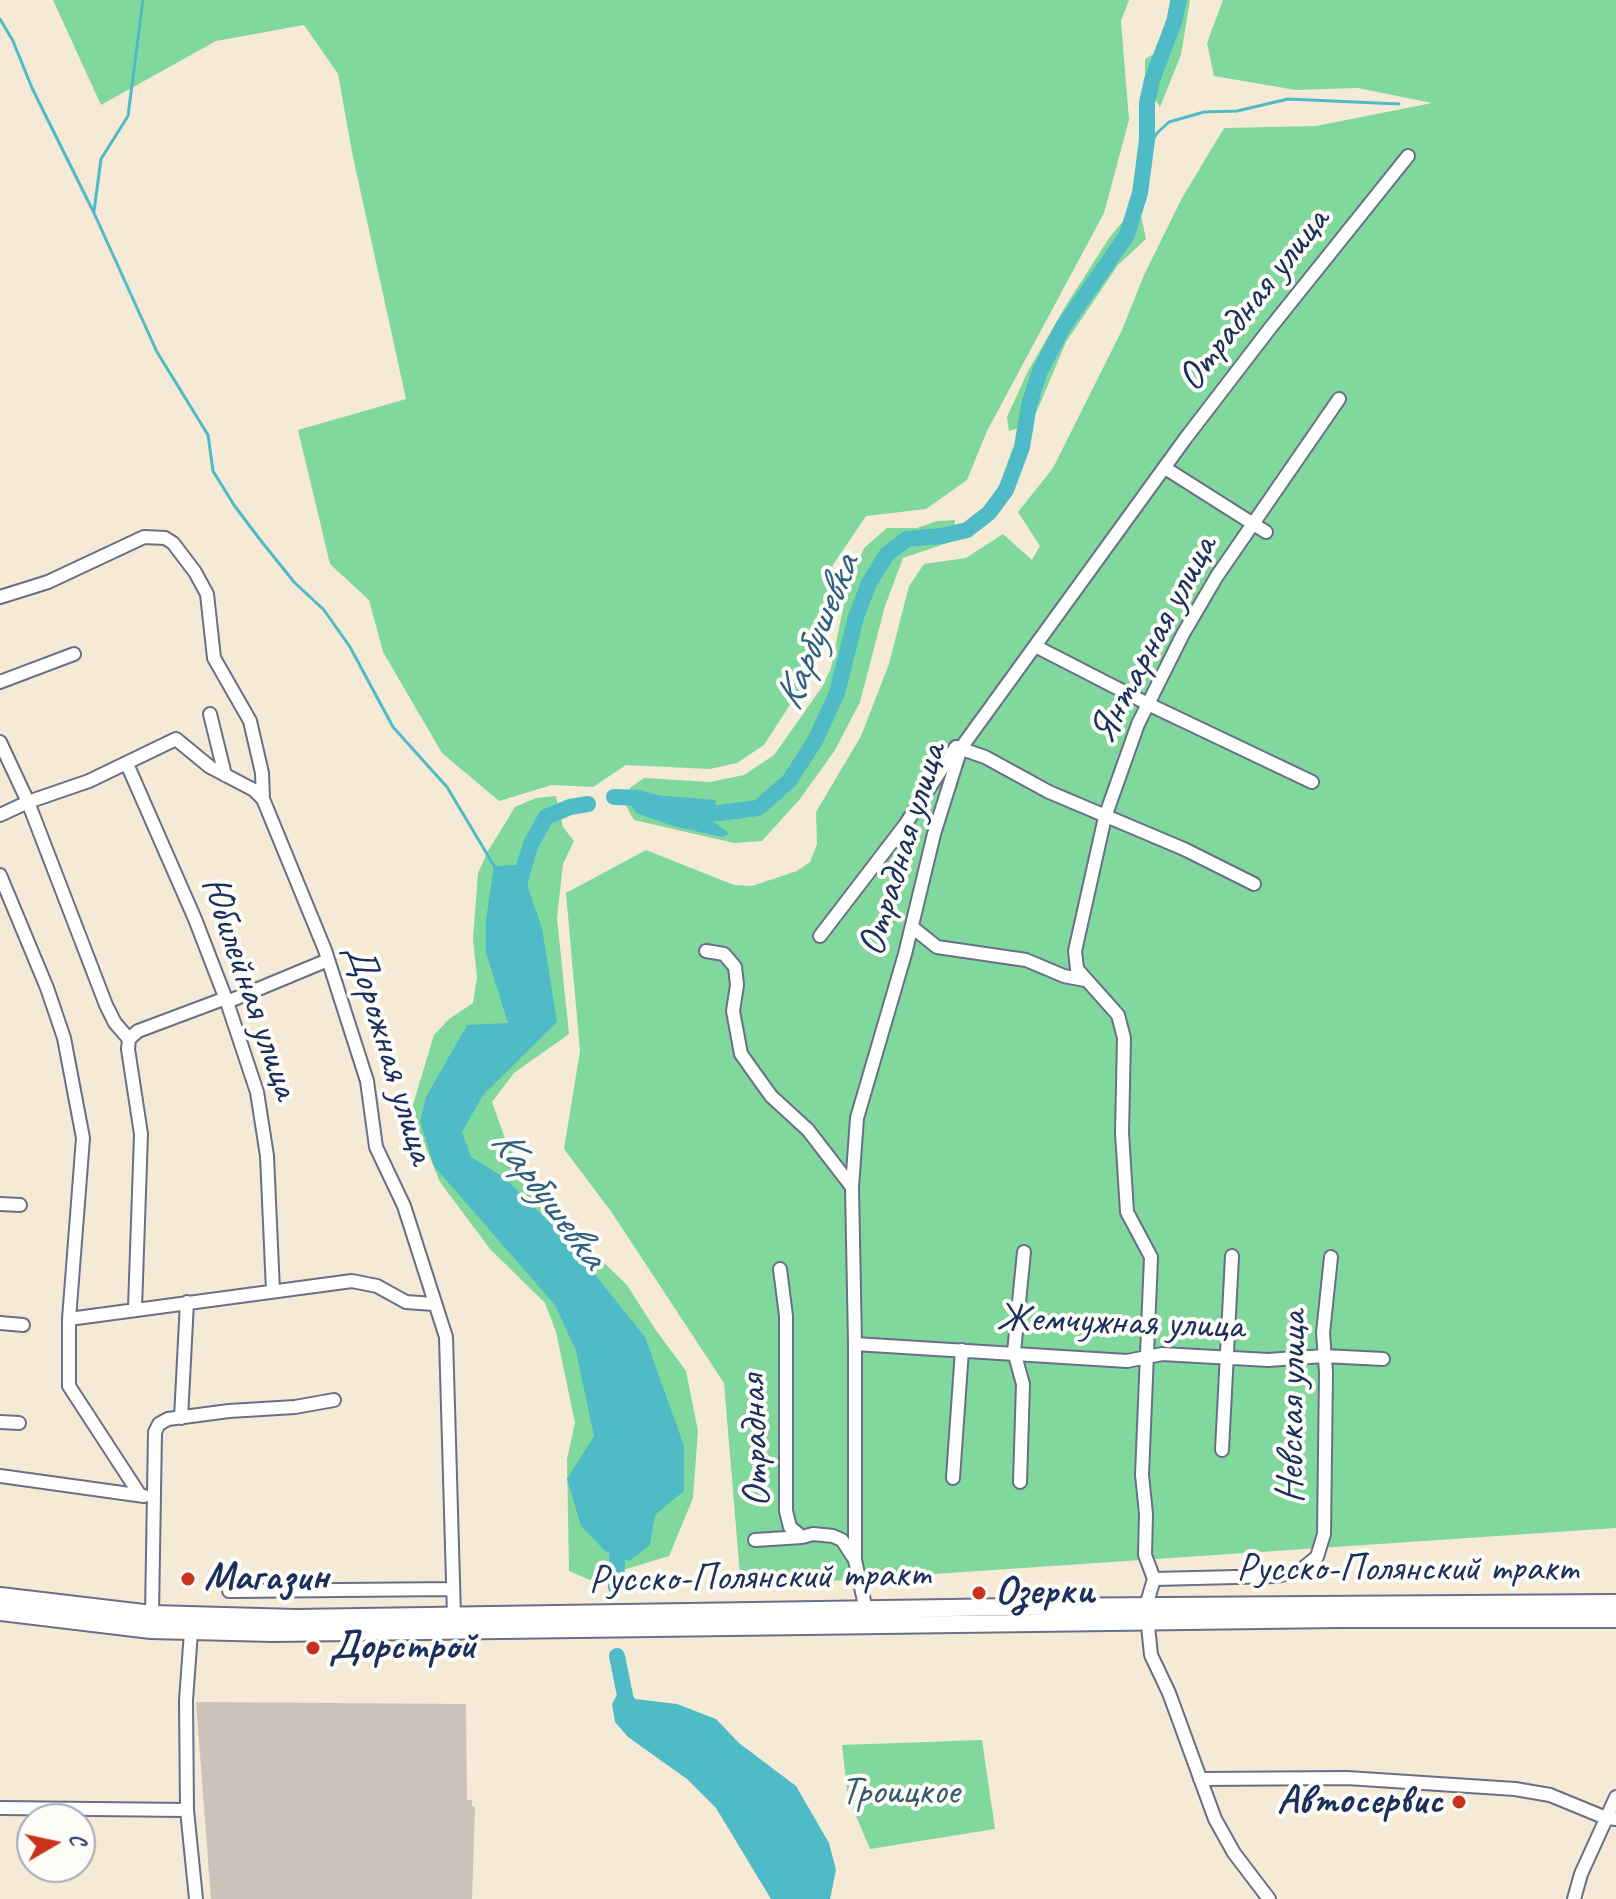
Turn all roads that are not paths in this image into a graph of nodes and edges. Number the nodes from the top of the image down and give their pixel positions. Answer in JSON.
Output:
{"nodes":[{"id":1,"x":1408,"y":156,"type":"dead end"},
{"id":2,"x":1339,"y":399,"type":"dead end"},
{"id":3,"x":1165,"y":468,"type":"junction"},
{"id":4,"x":1253,"y":523,"type":"junction"},
{"id":5,"x":1266,"y":532,"type":"dead end"},
{"id":6,"x":0,"y":597,"type":"edge"},
{"id":7,"x":1035,"y":646,"type":"junction"},
{"id":8,"x":74,"y":654,"type":"dead end"},
{"id":9,"x":0,"y":682,"type":"edge"},
{"id":10,"x":1148,"y":704,"type":"junction"},
{"id":11,"x":210,"y":714,"type":"dead end"},
{"id":12,"x":0,"y":742,"type":"edge"},
{"id":13,"x":961,"y":748,"type":"junction"},
{"id":14,"x":127,"y":764,"type":"junction"},
{"id":15,"x":225,"y":775,"type":"junction"},
{"id":16,"x":1312,"y":782,"type":"dead end"},
{"id":17,"x":263,"y":799,"type":"junction"},
{"id":18,"x":28,"y":802,"type":"junction"},
{"id":19,"x":0,"y":815,"type":"edge"},
{"id":20,"x":1105,"y":817,"type":"junction"},
{"id":21,"x":0,"y":875,"type":"edge"},
{"id":22,"x":1254,"y":884,"type":"dead end"},
{"id":23,"x":912,"y":927,"type":"junction"},
{"id":24,"x":820,"y":936,"type":"dead end"},
{"id":25,"x":706,"y":951,"type":"dead end"},
{"id":26,"x":328,"y":960,"type":"junction"},
{"id":27,"x":1085,"y":980,"type":"junction"},
{"id":28,"x":227,"y":1000,"type":"junction"},
{"id":29,"x":129,"y":1039,"type":"junction"},
{"id":30,"x":852,"y":1187,"type":"junction"},
{"id":31,"x":0,"y":1204,"type":"edge"},
{"id":32,"x":20,"y":1205,"type":"dead end"},
{"id":33,"x":1024,"y":1252,"type":"dead end"},
{"id":34,"x":1232,"y":1256,"type":"dead end"},
{"id":35,"x":1331,"y":1257,"type":"dead end"},
{"id":36,"x":780,"y":1269,"type":"dead end"},
{"id":37,"x":273,"y":1291,"type":"junction"},
{"id":38,"x":187,"y":1302,"type":"junction"},
{"id":39,"x":434,"y":1304,"type":"junction"},
{"id":40,"x":135,"y":1308,"type":"junction"},
{"id":41,"x":69,"y":1319,"type":"junction"},
{"id":42,"x":0,"y":1323,"type":"edge"},
{"id":43,"x":23,"y":1325,"type":"dead end"},
{"id":44,"x":855,"y":1344,"type":"junction"},
{"id":45,"x":962,"y":1350,"type":"junction"},
{"id":46,"x":1014,"y":1352,"type":"junction"},
{"id":47,"x":1147,"y":1356,"type":"junction"},
{"id":48,"x":1324,"y":1356,"type":"junction"},
{"id":49,"x":1228,"y":1358,"type":"junction"},
{"id":50,"x":1383,"y":1359,"type":"dead end"},
{"id":51,"x":334,"y":1400,"type":"dead end"},
{"id":52,"x":181,"y":1418,"type":"junction"},
{"id":53,"x":0,"y":1422,"type":"edge"},
{"id":54,"x":19,"y":1423,"type":"dead end"},
{"id":55,"x":1222,"y":1450,"type":"dead end"},
{"id":56,"x":0,"y":1476,"type":"edge"},
{"id":57,"x":953,"y":1478,"type":"dead end"},
{"id":58,"x":1020,"y":1482,"type":"dead end"},
{"id":59,"x":140,"y":1495,"type":"junction"},
{"id":60,"x":155,"y":1498,"type":"junction"},
{"id":61,"x":802,"y":1537,"type":"junction"},
{"id":62,"x":755,"y":1540,"type":"dead end"},
{"id":63,"x":855,"y":1560,"type":"junction"},
{"id":64,"x":1154,"y":1579,"type":"junction"},
{"id":65,"x":453,"y":1589,"type":"junction"},
{"id":66,"x":229,"y":1591,"type":"dead end"},
{"id":67,"x":0,"y":1596,"type":"edge"},
{"id":68,"x":1616,"y":1603,"type":"edge"},
{"id":69,"x":866,"y":1610,"type":"junction"},
{"id":70,"x":0,"y":1612,"type":"edge"},
{"id":71,"x":152,"y":1614,"type":"junction"},
{"id":72,"x":1146,"y":1614,"type":"junction"},
{"id":73,"x":454,"y":1616,"type":"junction"},
{"id":74,"x":1616,"y":1619,"type":"edge"},
{"id":75,"x":191,"y":1632,"type":"junction"},
{"id":76,"x":1200,"y":1779,"type":"junction"},
{"id":77,"x":1616,"y":1797,"type":"edge"},
{"id":78,"x":0,"y":1808,"type":"edge"},
{"id":79,"x":187,"y":1810,"type":"junction"},
{"id":80,"x":1611,"y":1819,"type":"edge"},
{"id":81,"x":196,"y":1899,"type":"edge"},
{"id":82,"x":1269,"y":1899,"type":"edge"},
{"id":83,"x":1574,"y":1899,"type":"edge"}],
"edges":[{"from":1,"to":3,"type":"street","name":"Отрадная улица"},
{"from":2,"to":4,"type":"street","name":"Янтарная улица"},
{"from":3,"to":4,"type":"street"},
{"from":3,"to":7,"type":"street","name":"Отрадная улица"},
{"from":4,"to":5,"type":"street"},
{"from":4,"to":10,"type":"street","name":"Янтарная улица"},
{"from":6,"to":17,"type":"street","name":"Дорожная улица"},
{"from":7,"to":10,"type":"street"},
{"from":7,"to":13,"type":"street","name":"Отрадная улица"},
{"from":8,"to":9,"type":"street"},
{"from":10,"to":16,"type":"street"},
{"from":10,"to":20,"type":"street","name":"Янтарная улица"},
{"from":11,"to":15,"type":"street"},
{"from":12,"to":18,"type":"street"},
{"from":13,"to":20,"type":"street"},
{"from":13,"to":23,"type":"street","name":"Отрадная улица"},
{"from":13,"to":24,"type":"street"},
{"from":14,"to":15,"type":"street"},
{"from":14,"to":18,"type":"street"},
{"from":14,"to":28,"type":"street","name":"Юбилейная улица"},
{"from":15,"to":17,"type":"street"},
{"from":17,"to":26,"type":"street","name":"Дорожная улица"},
{"from":18,"to":19,"type":"street"},
{"from":18,"to":29,"type":"street"},
{"from":20,"to":22,"type":"street"},
{"from":20,"to":27,"type":"street","name":"Янтарная улица"},
{"from":21,"to":41,"type":"street"},
{"from":23,"to":27,"type":"street"},
{"from":23,"to":30,"type":"street","name":"Отрадная улица"},
{"from":25,"to":30,"type":"street"},
{"from":26,"to":28,"type":"street"},
{"from":26,"to":39,"type":"street","name":"Дорожная улица"},
{"from":27,"to":47,"type":"street"},
{"from":28,"to":29,"type":"street"},
{"from":28,"to":37,"type":"street","name":"Юбилейная улица"},
{"from":29,"to":40,"type":"street"},
{"from":30,"to":44,"type":"street","name":"Отрадная улица"},
{"from":31,"to":32,"type":"street"},
{"from":33,"to":46,"type":"street"},
{"from":34,"to":49,"type":"street"},
{"from":35,"to":48,"type":"street","name":"Невская улица"},
{"from":36,"to":61,"type":"street","name":"Отрадная"},
{"from":37,"to":38,"type":"street"},
{"from":37,"to":39,"type":"street"},
{"from":38,"to":40,"type":"street"},
{"from":38,"to":52,"type":"street"},
{"from":39,"to":65,"type":"street","name":"Дорожная улица"},
{"from":40,"to":41,"type":"street"},
{"from":41,"to":59,"type":"street"},
{"from":42,"to":43,"type":"street"},
{"from":44,"to":45,"type":"street","name":"Жемчужная улица"},
{"from":44,"to":63,"type":"street","name":"Отрадная улица"},
{"from":45,"to":46,"type":"street","name":"Жемчужная улица"},
{"from":45,"to":57,"type":"street"},
{"from":46,"to":47,"type":"street","name":"Жемчужная улица"},
{"from":46,"to":58,"type":"street"},
{"from":47,"to":49,"type":"street","name":"Жемчужная улица"},
{"from":47,"to":64,"type":"street"},
{"from":48,"to":49,"type":"street","name":"Жемчужная улица"},
{"from":48,"to":50,"type":"street","name":"Жемчужная улица"},
{"from":48,"to":64,"type":"street","name":"Невская улица"},
{"from":49,"to":55,"type":"street"},
{"from":51,"to":52,"type":"street"},
{"from":52,"to":60,"type":"street"},
{"from":53,"to":54,"type":"street"},
{"from":56,"to":59,"type":"street"},
{"from":59,"to":60,"type":"street"},
{"from":60,"to":71,"type":"street"},
{"from":61,"to":62,"type":"street"},
{"from":61,"to":63,"type":"street","name":"Отрадная"},
{"from":63,"to":69,"type":"street"},
{"from":64,"to":72,"type":"street"},
{"from":65,"to":66,"type":"street"},
{"from":65,"to":73,"type":"street","name":"Дорожная улица"},
{"from":67,"to":71,"type":"main road","name":"Русско-Полянский тракт"},
{"from":68,"to":72,"type":"main road","name":"Русско-Полянский тракт"},
{"from":69,"to":72,"type":"main road","name":"Русско-Полянский тракт"},
{"from":69,"to":73,"type":"main road","name":"Русско-Полянский тракт"},
{"from":70,"to":75,"type":"main road","name":"Русско-Полянский тракт"},
{"from":71,"to":73,"type":"main road","name":"Русско-Полянский тракт"},
{"from":72,"to":74,"type":"main road","name":"Русско-Полянский тракт"},
{"from":72,"to":75,"type":"main road","name":"Русско-Полянский тракт"},
{"from":72,"to":76,"type":"street"},
{"from":75,"to":79,"type":"street"},
{"from":76,"to":80,"type":"street"},
{"from":76,"to":82,"type":"street"},
{"from":77,"to":80,"type":"street"},
{"from":78,"to":79,"type":"street"},
{"from":79,"to":81,"type":"street"},
{"from":80,"to":83,"type":"street"}]}
